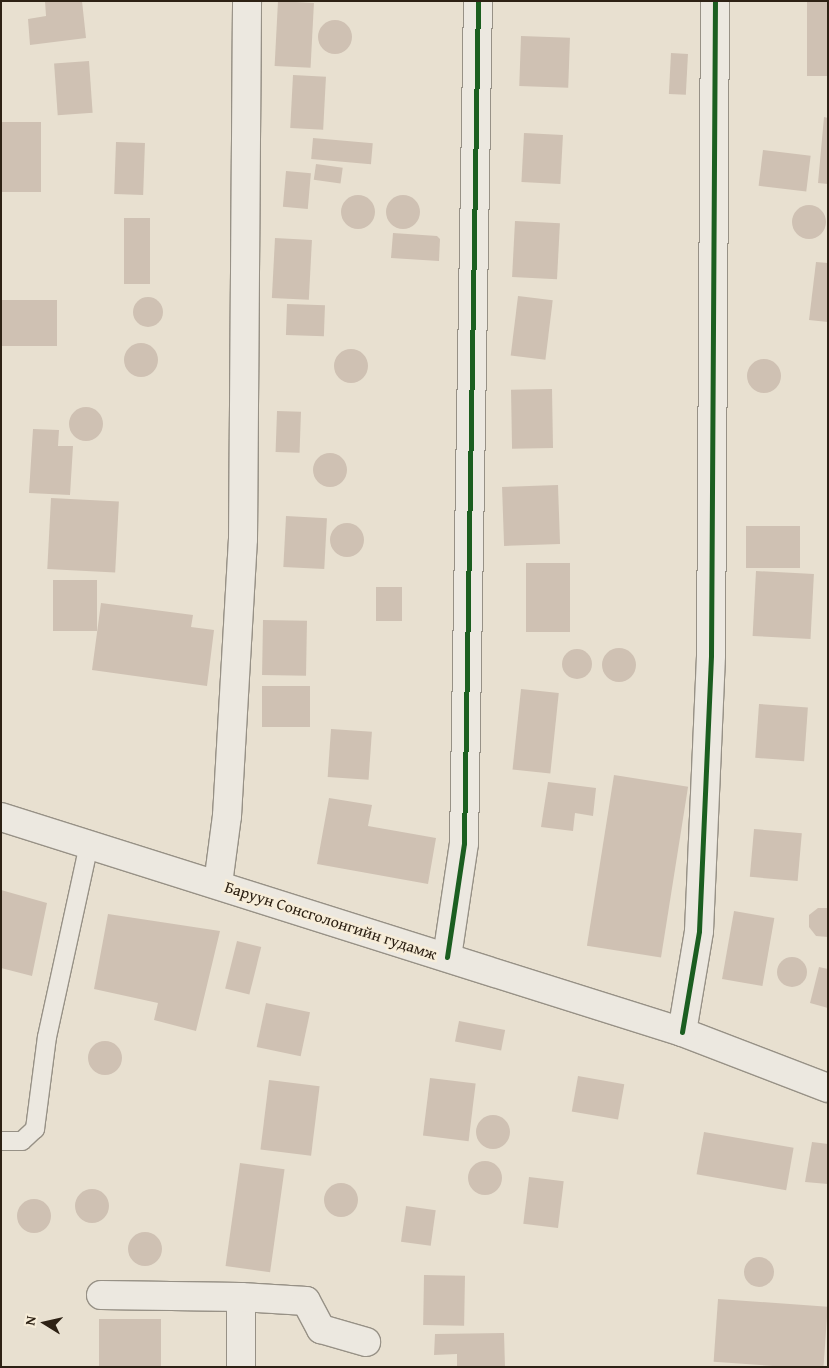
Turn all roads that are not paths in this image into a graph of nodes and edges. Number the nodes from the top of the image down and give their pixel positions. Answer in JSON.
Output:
{"nodes":[{"id":1,"x":247,"y":1,"type":"edge"},
{"id":2,"x":478,"y":1,"type":"edge"},
{"id":3,"x":715,"y":1,"type":"edge"},
{"id":4,"x":1,"y":817,"type":"edge"},
{"id":5,"x":89,"y":845,"type":"junction"},
{"id":6,"x":218,"y":884,"type":"junction"},
{"id":7,"x":447,"y":957,"type":"junction"},
{"id":8,"x":682,"y":1032,"type":"junction"},
{"id":9,"x":828,"y":1088,"type":"edge"},
{"id":10,"x":1,"y":1141,"type":"edge"},
{"id":11,"x":101,"y":1295,"type":"dead end"},
{"id":12,"x":241,"y":1297,"type":"junction"},
{"id":13,"x":366,"y":1342,"type":"dead end"},
{"id":14,"x":241,"y":1367,"type":"edge"}],
"edges":[{"from":1,"to":6,"type":"street"},
{"from":2,"to":7,"type":"street"},
{"from":3,"to":8,"type":"street"},
{"from":4,"to":5,"type":"street","name":"Баруун Сонсголонгийн гудамж"},
{"from":5,"to":6,"type":"street","name":"Баруун Сонсголонгийн гудамж"},
{"from":5,"to":10,"type":"lane"},
{"from":6,"to":7,"type":"street","name":"Баруун Сонсголонгийн гудамж"},
{"from":7,"to":8,"type":"street","name":"Баруун Сонсголонгийн гудамж"},
{"from":8,"to":9,"type":"street","name":"Баруун Сонсголонгийн гудамж"},
{"from":11,"to":12,"type":"street"},
{"from":12,"to":13,"type":"street"},
{"from":12,"to":14,"type":"street"}]}
